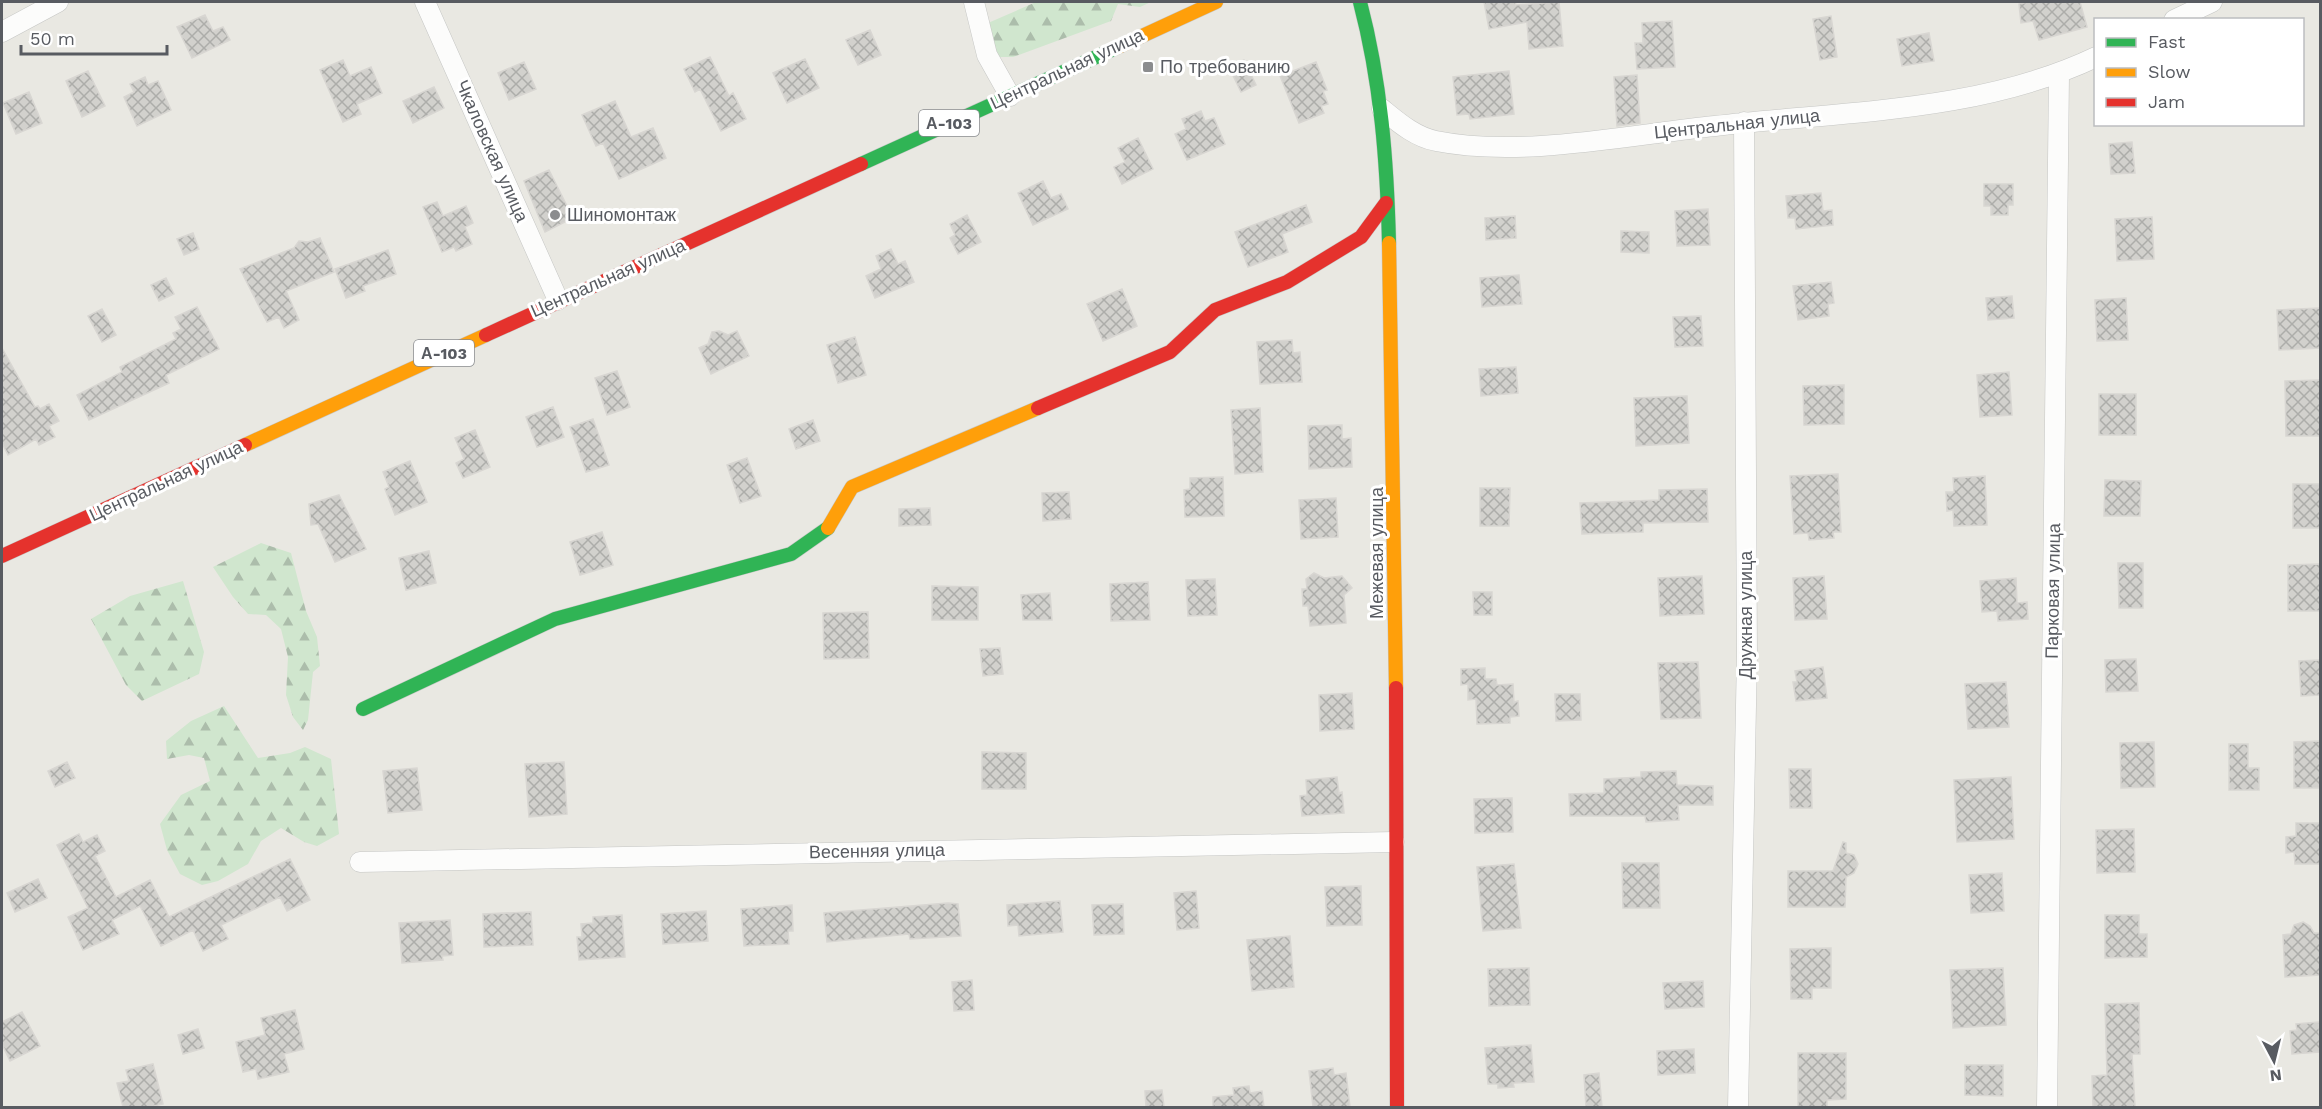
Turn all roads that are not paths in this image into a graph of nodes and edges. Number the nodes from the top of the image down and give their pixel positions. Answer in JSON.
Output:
{"nodes":[{"id":1,"x":58,"y":2,"type":"edge"},
{"id":2,"x":425,"y":2,"type":"edge"},
{"id":3,"x":974,"y":2,"type":"edge"},
{"id":4,"x":1216,"y":2,"type":"edge"},
{"id":5,"x":1360,"y":2,"type":"edge"},
{"id":6,"x":2212,"y":2,"type":"edge"},
{"id":7,"x":2178,"y":18,"type":"edge"},
{"id":8,"x":2,"y":32,"type":"edge"},
{"id":9,"x":2094,"y":58,"type":"edge"},
{"id":10,"x":2059,"y":75,"type":"junction"},
{"id":11,"x":1010,"y":96,"type":"junction"},
{"id":12,"x":1382,"y":109,"type":"junction"},
{"id":13,"x":1744,"y":122,"type":"junction"},
{"id":14,"x":1386,"y":203,"type":"junction"},
{"id":15,"x":558,"y":300,"type":"junction"},
{"id":16,"x":2,"y":556,"type":"edge"},
{"id":17,"x":363,"y":709,"type":"dead end"},
{"id":18,"x":1394,"y":842,"type":"junction"},
{"id":19,"x":360,"y":862,"type":"dead end"},
{"id":20,"x":1397,"y":1107,"type":"edge"},
{"id":21,"x":1738,"y":1107,"type":"edge"},
{"id":22,"x":2047,"y":1107,"type":"edge"}],
"edges":[{"from":1,"to":8,"type":"street"},
{"from":2,"to":15,"type":"street","name":"Чкаловская улица"},
{"from":3,"to":11,"type":"street"},
{"from":4,"to":11,"type":"street","name":"Центральная улица","number":"А-103"},
{"from":5,"to":12,"type":"street","name":"Межевая улица"},
{"from":6,"to":7,"type":"street"},
{"from":9,"to":10,"type":"street","name":"Центральная улица"},
{"from":10,"to":13,"type":"street","name":"Центральная улица"},
{"from":10,"to":22,"type":"street","name":"Парковая улица"},
{"from":11,"to":15,"type":"street","name":"Центральная улица","number":"А-103"},
{"from":12,"to":13,"type":"street","name":"Центральная улица"},
{"from":12,"to":14,"type":"street","name":"Межевая улица"},
{"from":13,"to":21,"type":"street","name":"Дружная улица"},
{"from":14,"to":17,"type":"street"},
{"from":14,"to":18,"type":"street","name":"Межевая улица"},
{"from":15,"to":16,"type":"street","name":"Центральная улица","number":"А-103"},
{"from":18,"to":19,"type":"street","name":"Весенняя улица"},
{"from":18,"to":20,"type":"street","name":"Межевая улица"}]}
